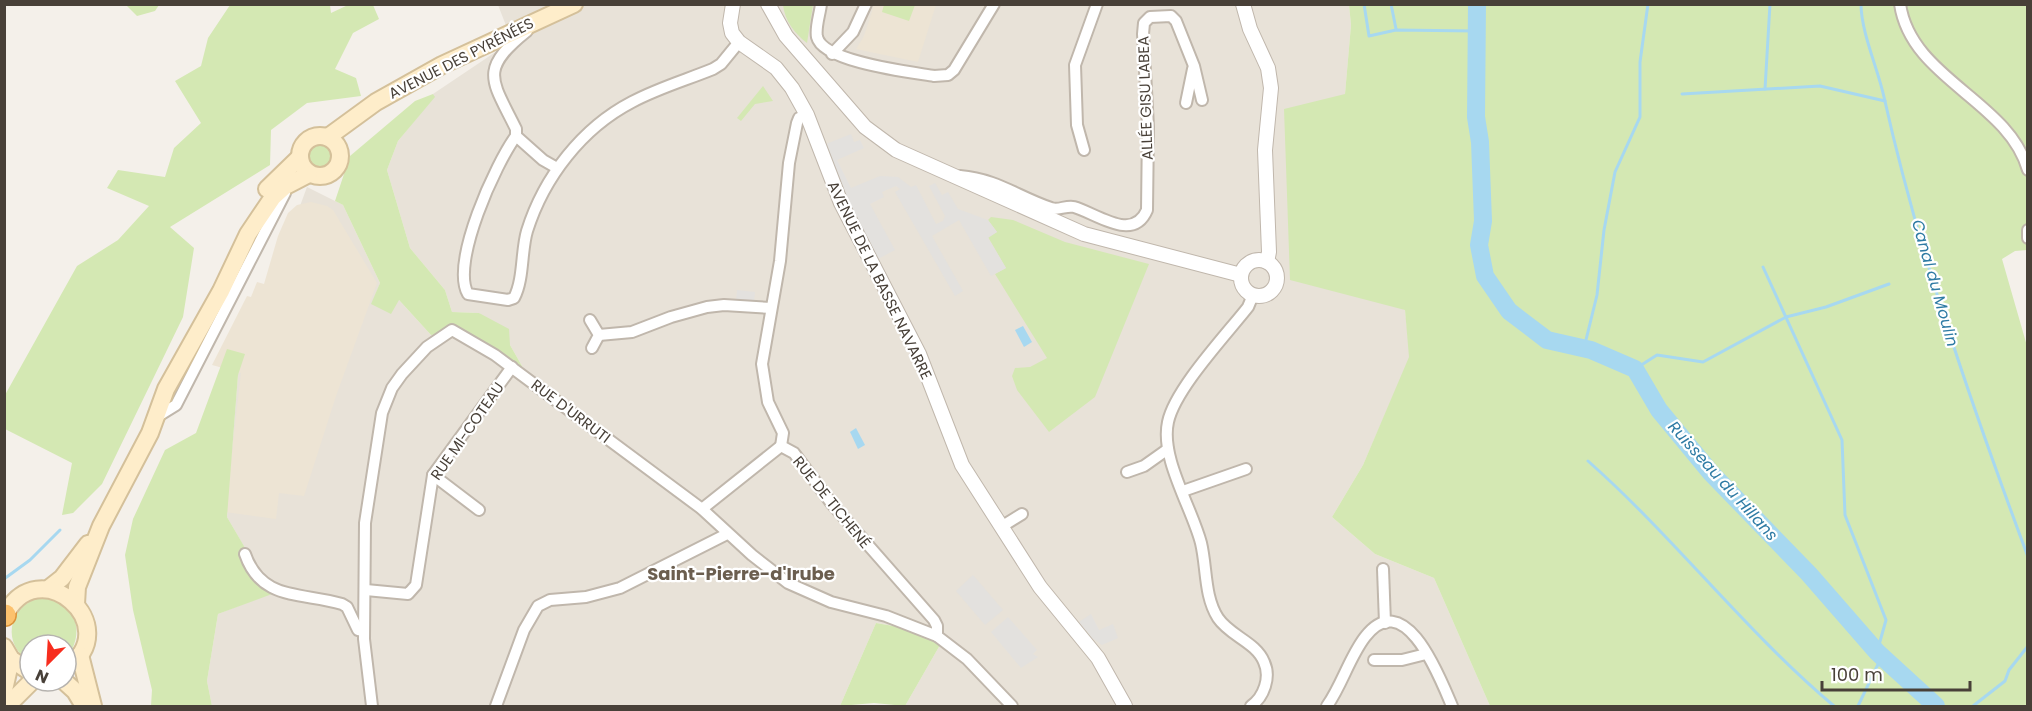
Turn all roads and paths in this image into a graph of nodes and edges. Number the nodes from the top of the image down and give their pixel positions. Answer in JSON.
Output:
{"nodes":[{"id":1,"x":574,"y":4,"type":"edge"},
{"id":2,"x":821,"y":4,"type":"edge"},
{"id":3,"x":866,"y":4,"type":"edge"},
{"id":4,"x":994,"y":4,"type":"edge"},
{"id":5,"x":1097,"y":4,"type":"edge"},
{"id":6,"x":1243,"y":4,"type":"edge"},
{"id":7,"x":1900,"y":4,"type":"edge"},
{"id":8,"x":735,"y":7,"type":"edge"},
{"id":9,"x":773,"y":8,"type":"edge"},
{"id":10,"x":548,"y":14,"type":"junction"},
{"id":11,"x":739,"y":42,"type":"junction"},
{"id":12,"x":832,"y":54,"type":"junction"},
{"id":13,"x":1194,"y":66,"type":"junction"},
{"id":14,"x":1202,"y":100,"type":"dead end"},
{"id":15,"x":1186,"y":103,"type":"dead end"},
{"id":16,"x":807,"y":115,"type":"junction"},
{"id":17,"x":516,"y":136,"type":"junction"},
{"id":18,"x":333,"y":143,"type":"junction"},
{"id":19,"x":1084,"y":150,"type":"dead end"},
{"id":20,"x":299,"y":158,"type":"junction"},
{"id":21,"x":558,"y":168,"type":"junction"},
{"id":22,"x":2028,"y":170,"type":"edge"},
{"id":23,"x":309,"y":174,"type":"junction"},
{"id":24,"x":952,"y":175,"type":"junction"},
{"id":25,"x":292,"y":182,"type":"junction"},
{"id":26,"x":1075,"y":208,"type":"junction"},
{"id":27,"x":1055,"y":222,"type":"junction"},
{"id":28,"x":2028,"y":231,"type":"edge"},
{"id":29,"x":2028,"y":238,"type":"edge"},
{"id":30,"x":1268,"y":257,"type":"junction"},
{"id":31,"x":1241,"y":275,"type":"junction"},
{"id":32,"x":1253,"y":295,"type":"junction"},
{"id":33,"x":771,"y":308,"type":"junction"},
{"id":34,"x":590,"y":320,"type":"dead end"},
{"id":35,"x":199,"y":326,"type":"junction"},
{"id":36,"x":512,"y":367,"type":"junction"},
{"id":37,"x":155,"y":418,"type":"junction"},
{"id":38,"x":781,"y":444,"type":"junction"},
{"id":39,"x":1168,"y":449,"type":"junction"},
{"id":40,"x":1246,"y":469,"type":"dead end"},
{"id":41,"x":1127,"y":472,"type":"dead end"},
{"id":42,"x":434,"y":475,"type":"junction"},
{"id":43,"x":1182,"y":491,"type":"junction"},
{"id":44,"x":702,"y":509,"type":"junction"},
{"id":45,"x":479,"y":510,"type":"dead end"},
{"id":46,"x":1022,"y":514,"type":"dead end"},
{"id":47,"x":101,"y":526,"type":"junction"},
{"id":48,"x":1001,"y":527,"type":"junction"},
{"id":49,"x":727,"y":534,"type":"junction"},
{"id":50,"x":245,"y":554,"type":"dead end"},
{"id":51,"x":1383,"y":569,"type":"dead end"},
{"id":52,"x":48,"y":589,"type":"junction"},
{"id":53,"x":366,"y":590,"type":"junction"},
{"id":54,"x":76,"y":604,"type":"junction"},
{"id":55,"x":5,"y":616,"type":"edge"},
{"id":56,"x":1385,"y":623,"type":"junction"},
{"id":57,"x":364,"y":631,"type":"junction"},
{"id":58,"x":937,"y":636,"type":"junction"},
{"id":59,"x":8,"y":653,"type":"edge"},
{"id":60,"x":1426,"y":654,"type":"junction"},
{"id":61,"x":80,"y":655,"type":"joint"},
{"id":62,"x":1374,"y":660,"type":"dead end"},
{"id":63,"x":4,"y":690,"type":"edge"},
{"id":64,"x":20,"y":693,"type":"edge"},
{"id":65,"x":76,"y":693,"type":"edge"},
{"id":66,"x":7,"y":706,"type":"edge"},
{"id":67,"x":84,"y":706,"type":"edge"},
{"id":68,"x":93,"y":706,"type":"edge"},
{"id":69,"x":372,"y":706,"type":"edge"},
{"id":70,"x":496,"y":706,"type":"edge"},
{"id":71,"x":1012,"y":706,"type":"edge"},
{"id":72,"x":1125,"y":706,"type":"edge"},
{"id":73,"x":1251,"y":706,"type":"edge"},
{"id":74,"x":1327,"y":706,"type":"edge"},
{"id":75,"x":1452,"y":706,"type":"edge"}],
"edges":[{"from":1,"to":10,"type":"main road","name":"AVENUE DES PYRÉNÉES"},
{"from":2,"to":12,"type":"street"},
{"from":3,"to":12,"type":"street"},
{"from":4,"to":12,"type":"street"},
{"from":5,"to":19,"type":"street"},
{"from":6,"to":30,"type":"street"},
{"from":7,"to":22,"type":"street"},
{"from":8,"to":11,"type":"street"},
{"from":9,"to":24,"type":"street"},
{"from":10,"to":17,"type":"street"},
{"from":10,"to":18,"type":"main road","name":"AVENUE DES PYRÉNÉES"},
{"from":11,"to":16,"type":"street","name":"AVENUE DE LA BASSE NAVARRE"},
{"from":11,"to":21,"type":"street"},
{"from":13,"to":14,"type":"street","name":"ALLÉE GISU LABEA"},
{"from":13,"to":15,"type":"street"},
{"from":13,"to":26,"type":"street","name":"ALLÉE GISU LABEA"},
{"from":16,"to":33,"type":"street","name":"RUE DE TICHENÉ"},
{"from":16,"to":48,"type":"street","name":"AVENUE DE LA BASSE NAVARRE"},
{"from":17,"to":21,"type":"street"},
{"from":17,"to":21,"type":"street"},
{"from":18,"to":20,"type":"main road"},
{"from":18,"to":23,"type":"main road"},
{"from":20,"to":23,"type":"main road"},
{"from":20,"to":35,"type":"main road"},
{"from":23,"to":25,"type":"main road"},
{"from":24,"to":26,"type":"street","name":"ALLÉE GISU LABEA"},
{"from":24,"to":27,"type":"street"},
{"from":25,"to":35,"type":"main road"},
{"from":25,"to":37,"type":"street"},
{"from":26,"to":27,"type":"street"},
{"from":27,"to":31,"type":"street"},
{"from":28,"to":29,"type":"street"},
{"from":30,"to":31,"type":"street"},
{"from":30,"to":32,"type":"street"},
{"from":31,"to":32,"type":"street"},
{"from":32,"to":39,"type":"street"},
{"from":33,"to":34,"type":"street"},
{"from":33,"to":38,"type":"street","name":"RUE DE TICHENÉ"},
{"from":35,"to":37,"type":"main road"},
{"from":36,"to":42,"type":"street","name":"RUE MI-COTEAU"},
{"from":36,"to":44,"type":"street","name":"RUE D'URRUTI"},
{"from":36,"to":53,"type":"street","name":"RUE D'URRUTI"},
{"from":37,"to":47,"type":"main road"},
{"from":38,"to":44,"type":"street"},
{"from":38,"to":58,"type":"street","name":"RUE DE TICHENÉ"},
{"from":39,"to":41,"type":"street"},
{"from":39,"to":43,"type":"street"},
{"from":40,"to":43,"type":"street"},
{"from":42,"to":45,"type":"street"},
{"from":42,"to":53,"type":"street","name":"RUE MI-COTEAU"},
{"from":43,"to":73,"type":"street"},
{"from":44,"to":49,"type":"street","name":"RUE D'URRUTI"},
{"from":46,"to":48,"type":"street"},
{"from":47,"to":52,"type":"main road"},
{"from":47,"to":54,"type":"main road"},
{"from":48,"to":72,"type":"street","name":"AVENUE DE LA BASSE NAVARRE"},
{"from":49,"to":58,"type":"street","name":"RUE D'URRUTI"},
{"from":49,"to":70,"type":"street"},
{"from":50,"to":57,"type":"street"},
{"from":51,"to":56,"type":"street"},
{"from":52,"to":54,"type":"main road"},
{"from":52,"to":55,"type":"main road"},
{"from":53,"to":57,"type":"street"},
{"from":54,"to":61,"type":"main road"},
{"from":56,"to":60,"type":"street"},
{"from":56,"to":74,"type":"street"},
{"from":57,"to":69,"type":"street"},
{"from":58,"to":71,"type":"street","name":"RUE DE TICHENÉ"},
{"from":59,"to":63,"type":"main road"},
{"from":60,"to":62,"type":"street"},
{"from":60,"to":75,"type":"street"},
{"from":61,"to":68,"type":"main road"},
{"from":64,"to":66,"type":"main road"},
{"from":65,"to":67,"type":"main road"}]}
